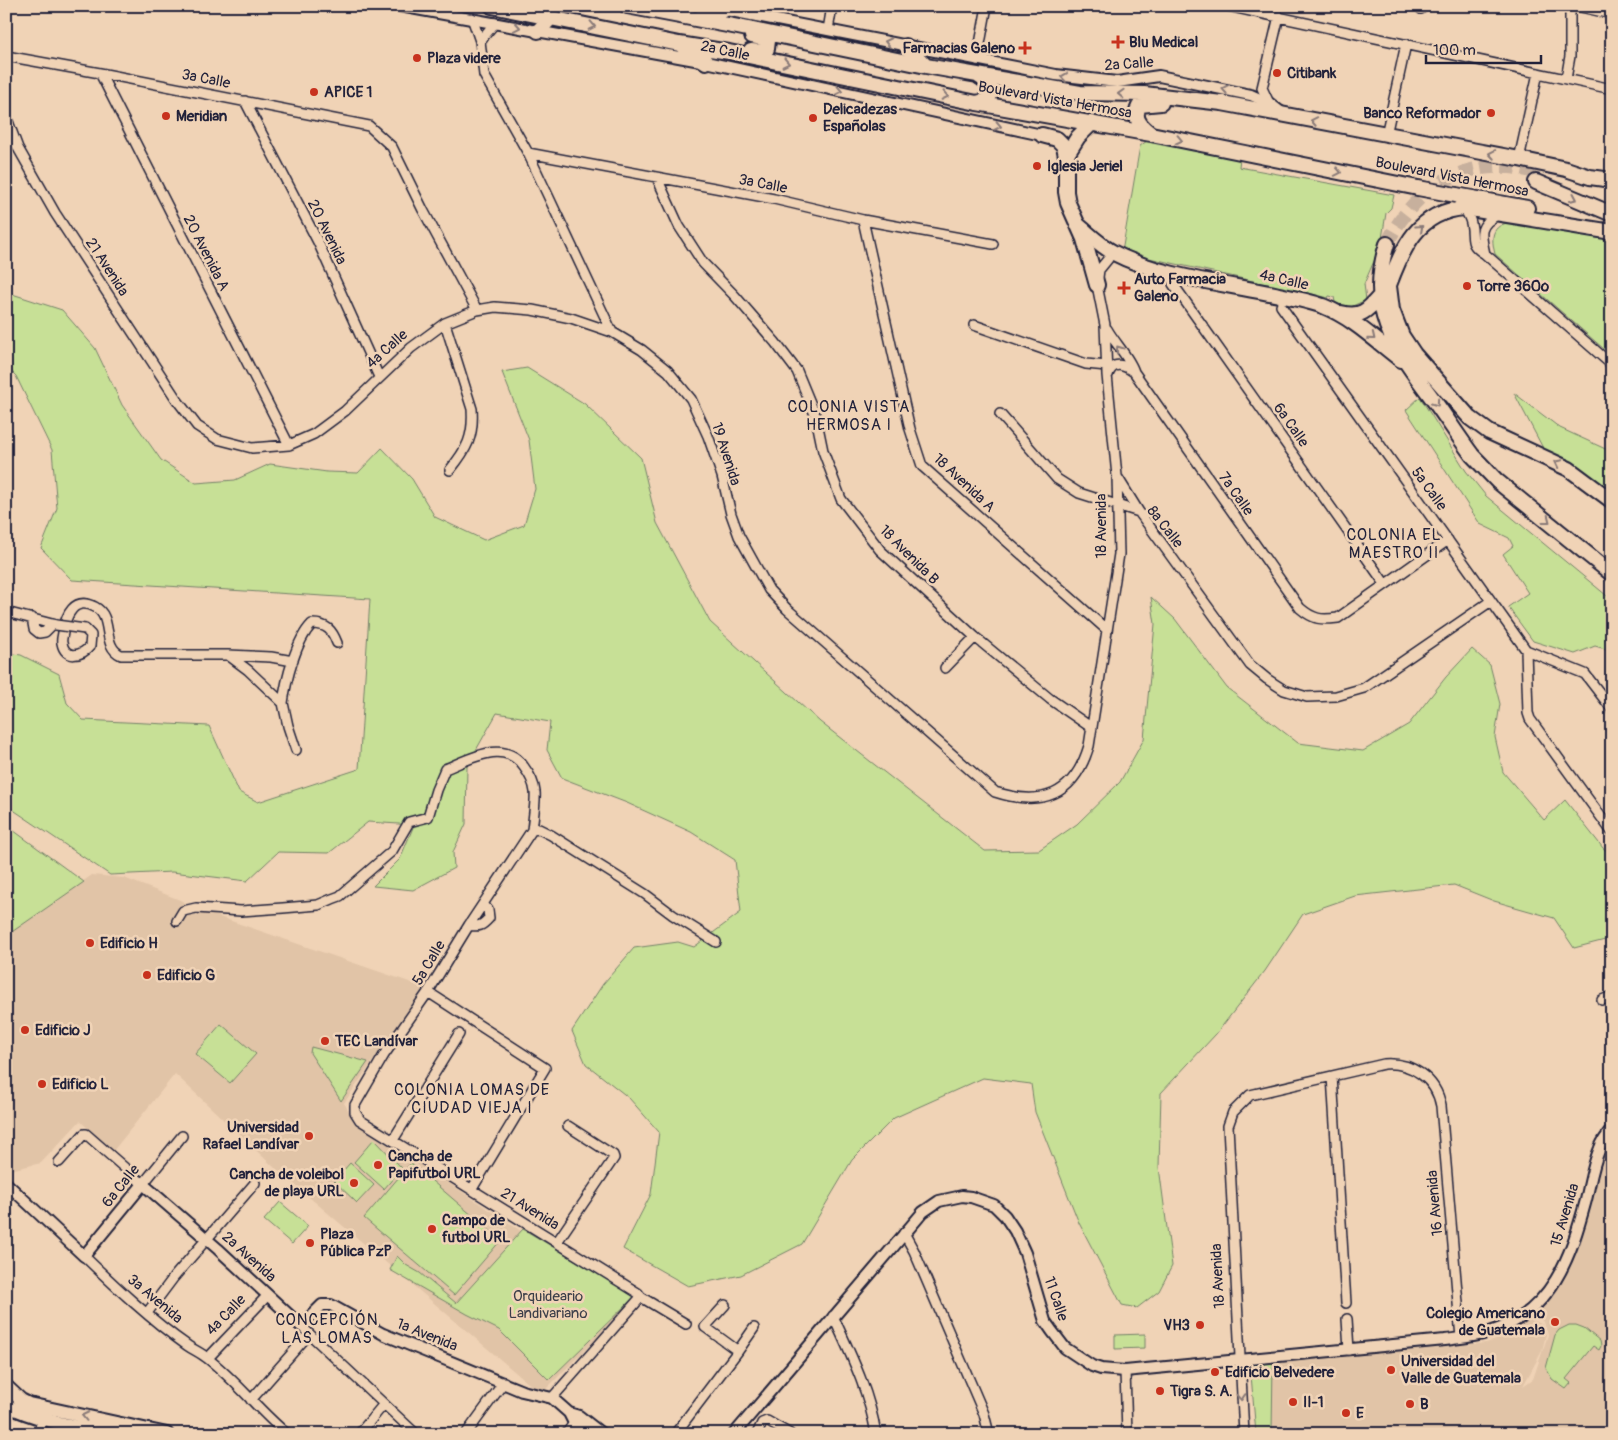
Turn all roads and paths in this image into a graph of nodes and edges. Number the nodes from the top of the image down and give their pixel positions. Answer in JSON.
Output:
{"nodes":[{"id":1,"x":400,"y":6,"type":"edge"},
{"id":2,"x":492,"y":6,"type":"edge"},
{"id":3,"x":627,"y":6,"type":"edge"},
{"id":4,"x":706,"y":6,"type":"edge"},
{"id":5,"x":832,"y":6,"type":"edge"},
{"id":6,"x":987,"y":6,"type":"edge"},
{"id":7,"x":1227,"y":6,"type":"edge"},
{"id":8,"x":1570,"y":6,"type":"edge"},
{"id":9,"x":1576,"y":6,"type":"edge"},
{"id":10,"x":724,"y":10,"type":"junction"},
{"id":11,"x":535,"y":11,"type":"edge"},
{"id":12,"x":1612,"y":14,"type":"edge"},
{"id":13,"x":1279,"y":16,"type":"junction"},
{"id":14,"x":472,"y":18,"type":"junction"},
{"id":15,"x":551,"y":18,"type":"junction"},
{"id":16,"x":692,"y":19,"type":"junction"},
{"id":17,"x":495,"y":23,"type":"junction"},
{"id":18,"x":738,"y":27,"type":"junction"},
{"id":19,"x":828,"y":30,"type":"junction"},
{"id":20,"x":538,"y":31,"type":"junction"},
{"id":21,"x":480,"y":41,"type":"junction"},
{"id":22,"x":679,"y":44,"type":"junction"},
{"id":23,"x":1406,"y":44,"type":"junction"},
{"id":24,"x":906,"y":46,"type":"junction"},
{"id":25,"x":708,"y":48,"type":"junction"},
{"id":26,"x":6,"y":56,"type":"edge"},
{"id":27,"x":977,"y":60,"type":"junction"},
{"id":28,"x":706,"y":62,"type":"junction"},
{"id":29,"x":926,"y":66,"type":"junction"},
{"id":30,"x":100,"y":72,"type":"junction"},
{"id":31,"x":1538,"y":73,"type":"junction"},
{"id":32,"x":975,"y":74,"type":"junction"},
{"id":33,"x":1566,"y":79,"type":"junction"},
{"id":34,"x":1262,"y":88,"type":"junction"},
{"id":35,"x":1612,"y":89,"type":"edge"},
{"id":36,"x":1251,"y":95,"type":"junction"},
{"id":37,"x":245,"y":101,"type":"junction"},
{"id":38,"x":977,"y":103,"type":"junction"},
{"id":39,"x":1222,"y":103,"type":"junction"},
{"id":40,"x":1269,"y":103,"type":"junction"},
{"id":41,"x":1285,"y":115,"type":"junction"},
{"id":42,"x":6,"y":116,"type":"edge"},
{"id":43,"x":1090,"y":123,"type":"junction"},
{"id":44,"x":1151,"y":134,"type":"junction"},
{"id":45,"x":1042,"y":135,"type":"junction"},
{"id":46,"x":1386,"y":135,"type":"junction"},
{"id":47,"x":528,"y":153,"type":"junction"},
{"id":48,"x":1066,"y":156,"type":"junction"},
{"id":49,"x":1519,"y":158,"type":"junction"},
{"id":50,"x":1590,"y":177,"type":"junction"},
{"id":51,"x":657,"y":178,"type":"junction"},
{"id":52,"x":1612,"y":180,"type":"edge"},
{"id":53,"x":1464,"y":208,"type":"junction"},
{"id":54,"x":1500,"y":213,"type":"junction"},
{"id":55,"x":1612,"y":214,"type":"edge"},
{"id":56,"x":864,"y":220,"type":"junction"},
{"id":57,"x":1612,"y":224,"type":"edge"},
{"id":58,"x":1078,"y":225,"type":"junction"},
{"id":59,"x":1612,"y":232,"type":"edge"},
{"id":60,"x":1084,"y":239,"type":"junction"},
{"id":61,"x":993,"y":244,"type":"dead end"},
{"id":62,"x":1392,"y":245,"type":"tunnel mouth"},
{"id":63,"x":1485,"y":254,"type":"junction"},
{"id":64,"x":1108,"y":259,"type":"junction"},
{"id":65,"x":1132,"y":261,"type":"junction"},
{"id":66,"x":1173,"y":284,"type":"dead end"},
{"id":67,"x":1097,"y":285,"type":"junction"},
{"id":68,"x":1385,"y":291,"type":"junction"},
{"id":69,"x":1281,"y":306,"type":"dead end"},
{"id":70,"x":477,"y":310,"type":"junction"},
{"id":71,"x":1336,"y":312,"type":"junction"},
{"id":72,"x":445,"y":323,"type":"junction"},
{"id":73,"x":1105,"y":325,"type":"junction"},
{"id":74,"x":974,"y":326,"type":"dead end"},
{"id":75,"x":612,"y":332,"type":"junction"},
{"id":76,"x":1406,"y":364,"type":"junction"},
{"id":77,"x":1612,"y":365,"type":"edge"},
{"id":78,"x":1107,"y":370,"type":"junction"},
{"id":79,"x":1134,"y":372,"type":"junction"},
{"id":80,"x":379,"y":377,"type":"junction"},
{"id":81,"x":1000,"y":414,"type":"dead end"},
{"id":82,"x":197,"y":426,"type":"joint"},
{"id":83,"x":289,"y":445,"type":"junction"},
{"id":84,"x":450,"y":470,"type":"dead end"},
{"id":85,"x":1117,"y":476,"type":"junction"},
{"id":86,"x":1612,"y":501,"type":"edge"},
{"id":87,"x":1118,"y":505,"type":"junction"},
{"id":88,"x":1139,"y":512,"type":"junction"},
{"id":89,"x":1448,"y":540,"type":"junction"},
{"id":90,"x":1612,"y":574,"type":"edge"},
{"id":91,"x":1385,"y":584,"type":"junction"},
{"id":92,"x":1491,"y":601,"type":"junction"},
{"id":93,"x":6,"y":612,"type":"edge"},
{"id":94,"x":1107,"y":630,"type":"junction"},
{"id":95,"x":975,"y":638,"type":"junction"},
{"id":96,"x":337,"y":643,"type":"dead end"},
{"id":97,"x":1526,"y":650,"type":"junction"},
{"id":98,"x":228,"y":655,"type":"junction"},
{"id":99,"x":294,"y":662,"type":"junction"},
{"id":100,"x":945,"y":668,"type":"dead end"},
{"id":101,"x":283,"y":703,"type":"junction"},
{"id":102,"x":1612,"y":709,"type":"edge"},
{"id":103,"x":1092,"y":728,"type":"junction"},
{"id":104,"x":296,"y":750,"type":"dead end"},
{"id":105,"x":1036,"y":799,"type":"joint"},
{"id":106,"x":532,"y":830,"type":"junction"},
{"id":107,"x":1612,"y":832,"type":"edge"},
{"id":108,"x":177,"y":921,"type":"dead end"},
{"id":109,"x":716,"y":942,"type":"dead end"},
{"id":110,"x":428,"y":992,"type":"junction"},
{"id":111,"x":1612,"y":996,"type":"edge"},
{"id":112,"x":1602,"y":1000,"type":"dead end"},
{"id":113,"x":459,"y":1034,"type":"dead end"},
{"id":114,"x":1332,"y":1076,"type":"junction"},
{"id":115,"x":355,"y":1112,"type":"joint"},
{"id":116,"x":568,"y":1126,"type":"dead end"},
{"id":117,"x":1612,"y":1129,"type":"edge"},
{"id":118,"x":182,"y":1136,"type":"dead end"},
{"id":119,"x":393,"y":1140,"type":"junction"},
{"id":120,"x":59,"y":1162,"type":"dead end"},
{"id":121,"x":6,"y":1183,"type":"edge"},
{"id":122,"x":256,"y":1183,"type":"dead end"},
{"id":123,"x":142,"y":1184,"type":"junction"},
{"id":124,"x":472,"y":1189,"type":"junction"},
{"id":125,"x":904,"y":1234,"type":"junction"},
{"id":126,"x":206,"y":1239,"type":"junction"},
{"id":127,"x":557,"y":1242,"type":"junction"},
{"id":128,"x":84,"y":1256,"type":"junction"},
{"id":129,"x":268,"y":1295,"type":"junction"},
{"id":130,"x":641,"y":1297,"type":"junction"},
{"id":131,"x":1346,"y":1303,"type":"dead end"},
{"id":132,"x":725,"y":1305,"type":"dead end"},
{"id":133,"x":1536,"y":1305,"type":"joint"},
{"id":134,"x":147,"y":1314,"type":"junction"},
{"id":135,"x":833,"y":1316,"type":"junction"},
{"id":136,"x":1347,"y":1319,"type":"dead end"},
{"id":137,"x":686,"y":1324,"type":"dead end"},
{"id":138,"x":301,"y":1326,"type":"junction"},
{"id":139,"x":754,"y":1328,"type":"dead end"},
{"id":140,"x":309,"y":1334,"type":"junction"},
{"id":141,"x":1461,"y":1338,"type":"junction"},
{"id":142,"x":1349,"y":1350,"type":"junction"},
{"id":143,"x":738,"y":1351,"type":"junction"},
{"id":144,"x":208,"y":1358,"type":"junction"},
{"id":145,"x":1239,"y":1360,"type":"junction"},
{"id":146,"x":1125,"y":1371,"type":"junction"},
{"id":147,"x":504,"y":1382,"type":"junction"},
{"id":148,"x":6,"y":1386,"type":"edge"},
{"id":149,"x":552,"y":1398,"type":"junction"},
{"id":150,"x":251,"y":1400,"type":"junction"},
{"id":151,"x":384,"y":1404,"type":"junction"},
{"id":152,"x":6,"y":1405,"type":"edge"},
{"id":153,"x":574,"y":1417,"type":"junction"},
{"id":154,"x":42,"y":1418,"type":"junction"},
{"id":155,"x":736,"y":1433,"type":"edge"},
{"id":156,"x":39,"y":1434,"type":"edge"},
{"id":157,"x":116,"y":1434,"type":"edge"},
{"id":158,"x":167,"y":1434,"type":"edge"},
{"id":159,"x":288,"y":1434,"type":"edge"},
{"id":160,"x":359,"y":1434,"type":"edge"},
{"id":161,"x":416,"y":1434,"type":"edge"},
{"id":162,"x":466,"y":1434,"type":"edge"},
{"id":163,"x":566,"y":1434,"type":"edge"},
{"id":164,"x":588,"y":1434,"type":"edge"},
{"id":165,"x":602,"y":1434,"type":"edge"},
{"id":166,"x":675,"y":1434,"type":"edge"},
{"id":167,"x":757,"y":1434,"type":"edge"},
{"id":168,"x":790,"y":1434,"type":"edge"},
{"id":169,"x":876,"y":1434,"type":"edge"},
{"id":170,"x":988,"y":1434,"type":"edge"},
{"id":171,"x":1127,"y":1434,"type":"edge"},
{"id":172,"x":1244,"y":1434,"type":"edge"}],
"edges":[{"from":1,"to":14,"type":"street","name":"2a Calle"},
{"from":2,"to":11,"type":"main road","name":"Boulevard Vista Hermosa"},
{"from":3,"to":16,"type":"main road","name":"Boulevard Vista Hermosa"},
{"from":4,"to":10,"type":"street","name":"2a Calle"},
{"from":5,"to":19,"type":"street"},
{"from":6,"to":27,"type":"street"},
{"from":7,"to":13,"type":"street"},
{"from":8,"to":33,"type":"street"},
{"from":9,"to":12,"type":"street"},
{"from":10,"to":16,"type":"main road"},
{"from":10,"to":19,"type":"street","name":"2a Calle"},
{"from":11,"to":15,"type":"main road","name":"Boulevard Vista Hermosa"},
{"from":13,"to":23,"type":"street"},
{"from":13,"to":34,"type":"street"},
{"from":14,"to":17,"type":"street","name":"2a Calle"},
{"from":14,"to":21,"type":"street"},
{"from":15,"to":20,"type":"main road"},
{"from":15,"to":22,"type":"main road","name":"Boulevard Vista Hermosa","one_way":true},
{"from":16,"to":18,"type":"main road","name":"Boulevard Vista Hermosa"},
{"from":17,"to":20,"type":"street","name":"2a Calle","one_way":true},
{"from":17,"to":21,"type":"street"},
{"from":18,"to":25,"type":"main road"},
{"from":18,"to":29,"type":"main road","name":"Boulevard Vista Hermosa"},
{"from":24,"to":19,"type":"street","name":"2a Calle","one_way":true},
{"from":20,"to":28,"type":"street","name":"2a Calle"},
{"from":21,"to":47,"type":"street"},
{"from":22,"to":25,"type":"main road","name":"Boulevard Vista Hermosa"},
{"from":22,"to":28,"type":"main road"},
{"from":23,"to":31,"type":"street"},
{"from":23,"to":46,"type":"street"},
{"from":24,"to":27,"type":"street","name":"2a Calle"},
{"from":24,"to":29,"type":"main road"},
{"from":25,"to":38,"type":"main road","name":"Boulevard Vista Hermosa","one_way":true},
{"from":26,"to":30,"type":"street","name":"3a Calle"},
{"from":36,"to":27,"type":"street","name":"2a Calle","one_way":true},
{"from":28,"to":45,"type":"street","name":"2a Calle","one_way":true},
{"from":29,"to":32,"type":"main road","name":"Boulevard Vista Hermosa"},
{"from":30,"to":37,"type":"street","name":"3a Calle"},
{"from":30,"to":83,"type":"street","name":"20 Avenida A"},
{"from":31,"to":33,"type":"street"},
{"from":31,"to":49,"type":"street"},
{"from":32,"to":38,"type":"main road"},
{"from":39,"to":32,"type":"main road","name":"Boulevard Vista Hermosa","one_way":true},
{"from":33,"to":35,"type":"street"},
{"from":34,"to":36,"type":"street"},
{"from":34,"to":40,"type":"street"},
{"from":36,"to":40,"type":"street","name":"2a Calle"},
{"from":37,"to":70,"type":"street","name":"3a Calle"},
{"from":37,"to":80,"type":"street","name":"20 Avenida"},
{"from":38,"to":43,"type":"main road","name":"Boulevard Vista Hermosa"},
{"from":39,"to":41,"type":"main road","name":"Boulevard Vista Hermosa"},
{"from":39,"to":44,"type":"main road"},
{"from":40,"to":41,"type":"street","name":"2a Calle"},
{"from":46,"to":41,"type":"main road","name":"Boulevard Vista Hermosa","one_way":true},
{"from":42,"to":82,"type":"street","name":"21 Avenida"},
{"from":43,"to":44,"type":"main road","name":"Boulevard Vista Hermosa"},
{"from":43,"to":45,"type":"main road"},
{"from":43,"to":48,"type":"main road"},
{"from":44,"to":57,"type":"main road","name":"Boulevard Vista Hermosa","one_way":true,"bridge":true},
{"from":45,"to":48,"type":"main road"},
{"from":49,"to":46,"type":"main road","name":"Boulevard Vista Hermosa","one_way":true},
{"from":47,"to":51,"type":"street","name":"3a Calle"},
{"from":47,"to":75,"type":"street"},
{"from":48,"to":58,"type":"main road"},
{"from":49,"to":50,"type":"main road","name":"Boulevard Vista Hermosa"},
{"from":50,"to":52,"type":"main road","name":"Boulevard Vista Hermosa"},
{"from":50,"to":55,"type":"main road","one_way":true},
{"from":51,"to":56,"type":"street","name":"3a Calle"},
{"from":51,"to":95,"type":"street","name":"18 Avenida B"},
{"from":53,"to":54,"type":"main road"},
{"from":53,"to":63,"type":"street"},
{"from":68,"to":53,"type":"main road","one_way":true},
{"from":54,"to":59,"type":"main road"},
{"from":54,"to":63,"type":"street"},
{"from":56,"to":61,"type":"street","name":"3a Calle"},
{"from":56,"to":94,"type":"street","name":"18 Avenida A"},
{"from":58,"to":60,"type":"main road"},
{"from":58,"to":65,"type":"main road","name":"4a Calle"},
{"from":60,"to":64,"type":"main road"},
{"from":60,"to":67,"type":"main road"},
{"from":62,"to":68,"type":"main road"},
{"from":63,"to":77,"type":"street"},
{"from":64,"to":65,"type":"main road","name":"4a Calle"},
{"from":64,"to":67,"type":"street"},
{"from":65,"to":71,"type":"main road","name":"4a Calle"},
{"from":66,"to":91,"type":"street","name":"6a Calle"},
{"from":67,"to":73,"type":"street","name":"18 Avenida"},
{"from":68,"to":71,"type":"main road"},
{"from":68,"to":76,"type":"main road"},
{"from":86,"to":68,"type":"main road","one_way":true},
{"from":69,"to":89,"type":"street","name":"5a Calle"},
{"from":70,"to":72,"type":"street","name":"4a Calle"},
{"from":70,"to":75,"type":"street","name":"4a Calle"},
{"from":71,"to":76,"type":"main road","name":"4a Calle","one_way":true},
{"from":72,"to":80,"type":"street","name":"4a Calle"},
{"from":72,"to":84,"type":"street"},
{"from":73,"to":78,"type":"street","name":"18 Avenida"},
{"from":79,"to":73,"type":"street","name":"7a Calle","one_way":true},
{"from":74,"to":78,"type":"street"},
{"from":75,"to":105,"type":"street","name":"19 Avenida"},
{"from":76,"to":90,"type":"main road","one_way":true},
{"from":78,"to":79,"type":"street"},
{"from":78,"to":85,"type":"street","name":"18 Avenida"},
{"from":79,"to":91,"type":"street","name":"7a Calle"},
{"from":80,"to":83,"type":"street","name":"4a Calle"},
{"from":81,"to":87,"type":"street","name":"8a Calle"},
{"from":82,"to":83,"type":"street","name":"4a Calle"},
{"from":85,"to":87,"type":"street","name":"18 Avenida"},
{"from":85,"to":88,"type":"street"},
{"from":87,"to":88,"type":"street","name":"8a Calle"},
{"from":87,"to":94,"type":"street","name":"18 Avenida"},
{"from":88,"to":92,"type":"street","name":"8a Calle"},
{"from":89,"to":91,"type":"street"},
{"from":89,"to":92,"type":"street","name":"5a Calle"},
{"from":92,"to":97,"type":"street","name":"5a Calle"},
{"from":93,"to":98,"type":"street","bridge":true},
{"from":94,"to":103,"type":"street","name":"18 Avenida"},
{"from":95,"to":100,"type":"street"},
{"from":95,"to":103,"type":"street","name":"18 Avenida B"},
{"from":96,"to":99,"type":"street"},
{"from":97,"to":102,"type":"street"},
{"from":97,"to":107,"type":"street"},
{"from":98,"to":99,"type":"street"},
{"from":98,"to":101,"type":"street"},
{"from":99,"to":101,"type":"street"},
{"from":101,"to":104,"type":"street"},
{"from":103,"to":105,"type":"street","name":"18 Avenida"},
{"from":106,"to":108,"type":"street"},
{"from":106,"to":109,"type":"street"},
{"from":106,"to":110,"type":"street","name":"5a Calle"},
{"from":110,"to":115,"type":"street","name":"5a Calle"},
{"from":110,"to":124,"type":"street"},
{"from":111,"to":112,"type":"street"},
{"from":113,"to":119,"type":"street"},
{"from":114,"to":131,"type":"street"},
{"from":114,"to":141,"type":"street","name":"16 Avenida"},
{"from":114,"to":145,"type":"street","name":"18 Avenida"},
{"from":115,"to":119,"type":"street","name":"21 Avenida"},
{"from":116,"to":127,"type":"street"},
{"from":117,"to":133,"type":"street","name":"15 Avenida"},
{"from":118,"to":123,"type":"street","name":"6a Calle"},
{"from":119,"to":124,"type":"street","name":"21 Avenida"},
{"from":120,"to":123,"type":"street","name":"2a Avenida"},
{"from":121,"to":128,"type":"street","name":"3a Avenida"},
{"from":122,"to":126,"type":"street"},
{"from":123,"to":126,"type":"street","name":"2a Avenida"},
{"from":123,"to":128,"type":"street","name":"6a Calle"},
{"from":124,"to":127,"type":"street","name":"21 Avenida"},
{"from":125,"to":135,"type":"street","name":"11 Calle"},
{"from":125,"to":146,"type":"street","name":"11 Calle"},
{"from":125,"to":170,"type":"street"},
{"from":126,"to":129,"type":"street","name":"2a Avenida"},
{"from":126,"to":134,"type":"street"},
{"from":127,"to":130,"type":"street","name":"21 Avenida"},
{"from":128,"to":134,"type":"street","name":"3a Avenida"},
{"from":129,"to":138,"type":"street","name":"2a Avenida"},
{"from":129,"to":144,"type":"street","name":"4a Calle"},
{"from":130,"to":137,"type":"street","name":"21 Avenida"},
{"from":130,"to":149,"type":"street"},
{"from":132,"to":143,"type":"street"},
{"from":133,"to":141,"type":"street","name":"11 Calle"},
{"from":134,"to":144,"type":"street","name":"3a Avenida"},
{"from":135,"to":155,"type":"street","name":"11 Calle"},
{"from":135,"to":169,"type":"street"},
{"from":136,"to":142,"type":"street"},
{"from":138,"to":140,"type":"street","name":"2a Avenida"},
{"from":138,"to":147,"type":"street","name":"1a Avenida"},
{"from":139,"to":143,"type":"street"},
{"from":140,"to":150,"type":"street"},
{"from":140,"to":151,"type":"street","name":"2a Avenida"},
{"from":141,"to":142,"type":"street","name":"11 Calle"},
{"from":142,"to":145,"type":"street","name":"11 Calle"},
{"from":143,"to":166,"type":"street"},
{"from":144,"to":150,"type":"street","name":"3a Avenida"},
{"from":145,"to":146,"type":"street","name":"11 Calle"},
{"from":145,"to":172,"type":"street","name":"18 Avenida","one_way":true},
{"from":146,"to":171,"type":"street"},
{"from":147,"to":149,"type":"street","name":"1a Avenida"},
{"from":147,"to":162,"type":"street"},
{"from":158,"to":148,"type":"main road","one_way":true},
{"from":149,"to":153,"type":"street"},
{"from":150,"to":159,"type":"street","name":"3a Avenida"},
{"from":151,"to":160,"type":"street"},
{"from":151,"to":161,"type":"street","name":"2a Avenida"},
{"from":152,"to":154,"type":"main road"},
{"from":153,"to":163,"type":"street"},
{"from":153,"to":164,"type":"street"},
{"from":153,"to":165,"type":"street"},
{"from":154,"to":156,"type":"street"},
{"from":154,"to":157,"type":"main road"},
{"from":167,"to":168,"type":"street"}]}
